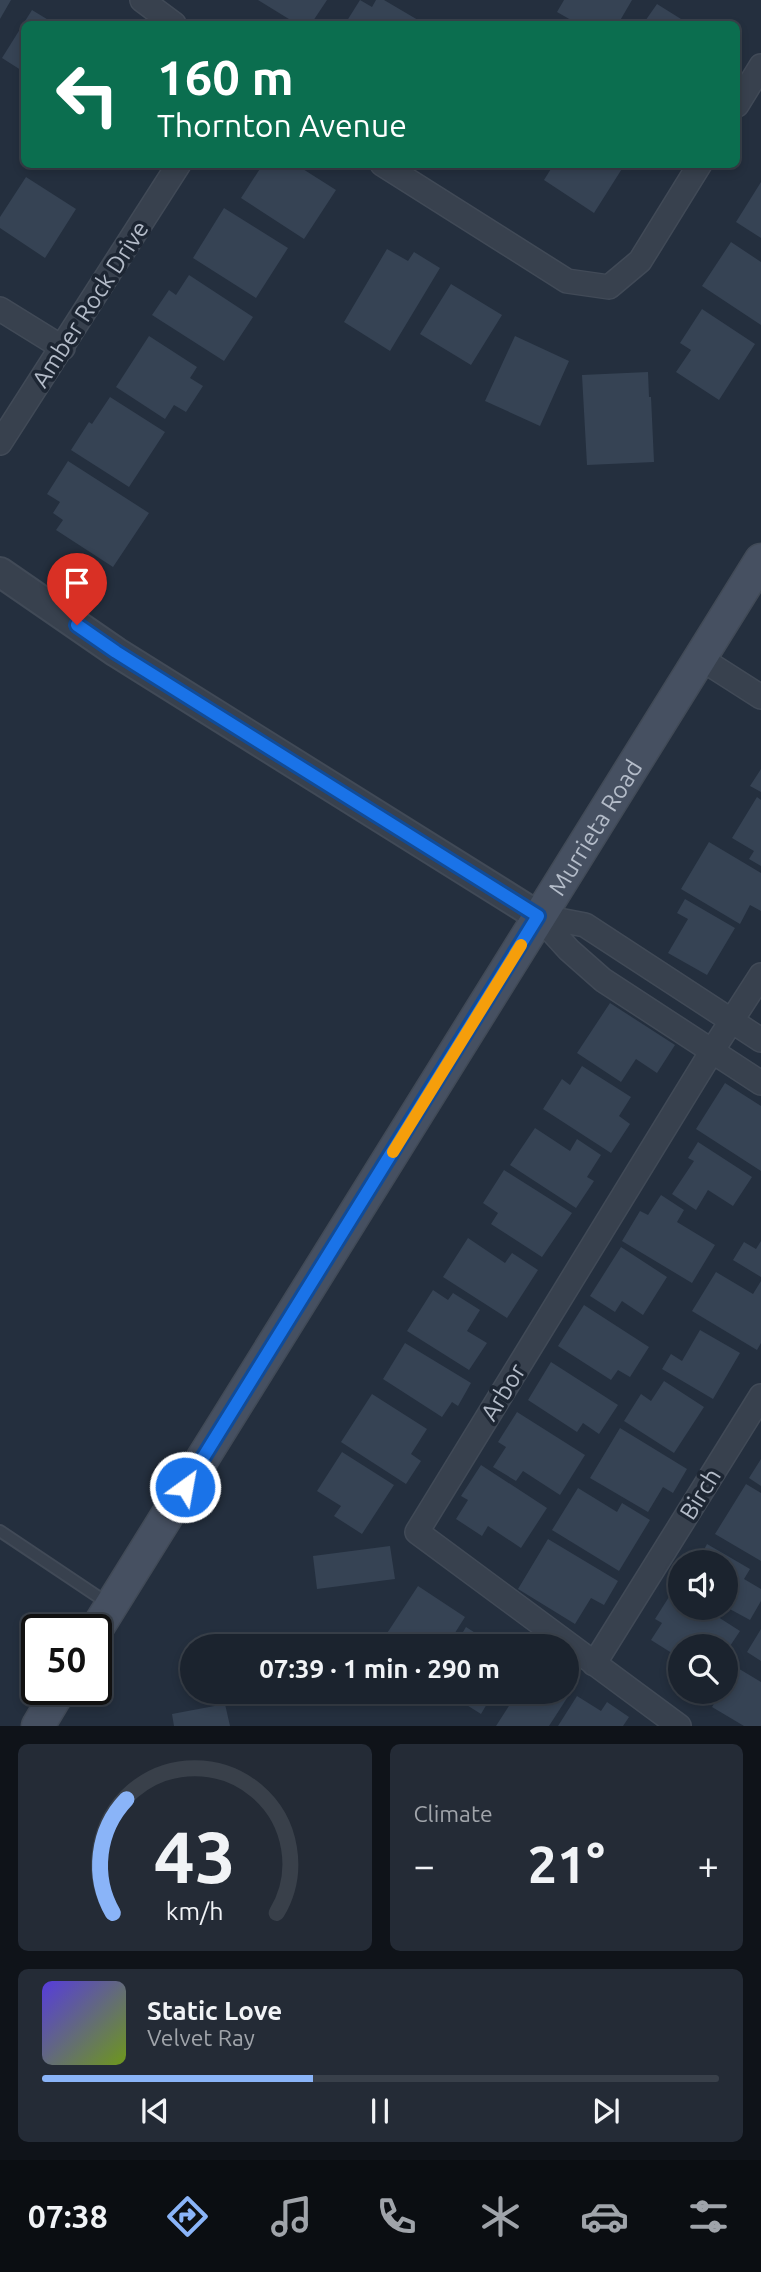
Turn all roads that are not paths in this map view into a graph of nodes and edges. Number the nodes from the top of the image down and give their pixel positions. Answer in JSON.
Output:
{"nodes":[{"id":1,"x":142,"y":0,"type":"edge"},
{"id":2,"x":170,"y":21,"type":"edge"},
{"id":3,"x":761,"y":66,"type":"edge"},
{"id":4,"x":740,"y":100,"type":"edge"},
{"id":5,"x":176,"y":168,"type":"edge"},
{"id":6,"x":388,"y":168,"type":"edge"},
{"id":7,"x":698,"y":168,"type":"edge"},
{"id":8,"x":0,"y":310,"type":"edge"},
{"id":9,"x":63,"y":348,"type":"junction"},
{"id":10,"x":0,"y":443,"type":"edge"},
{"id":11,"x":761,"y":560,"type":"edge"},
{"id":12,"x":0,"y":572,"type":"edge"},
{"id":13,"x":700,"y":658,"type":"junction"},
{"id":14,"x":761,"y":697,"type":"edge"},
{"id":15,"x":538,"y":916,"type":"junction"},
{"id":16,"x":761,"y":975,"type":"edge"},
{"id":17,"x":732,"y":1021,"type":"junction"},
{"id":18,"x":761,"y":1040,"type":"edge"},
{"id":19,"x":712,"y":1051,"type":"junction"},
{"id":20,"x":761,"y":1083,"type":"edge"},
{"id":21,"x":761,"y":1396,"type":"edge"},
{"id":22,"x":0,"y":1531,"type":"edge"},
{"id":23,"x":99,"y":1614,"type":"edge"},
{"id":24,"x":106,"y":1614,"type":"edge"},
{"id":25,"x":594,"y":1664,"type":"junction"},
{"id":26,"x":51,"y":1705,"type":"edge"},
{"id":27,"x":38,"y":1726,"type":"edge"},
{"id":28,"x":678,"y":1726,"type":"edge"}],
"edges":[{"from":1,"to":2,"type":"street"},
{"from":3,"to":4,"type":"street"},
{"from":5,"to":9,"type":"street","name":"Amber Rock Drive"},
{"from":6,"to":7,"type":"street"},
{"from":8,"to":9,"type":"street"},
{"from":9,"to":10,"type":"street","name":"Amber Rock Drive"},
{"from":11,"to":13,"type":"main road","name":"Murrieta Road"},
{"from":12,"to":15,"type":"street"},
{"from":13,"to":14,"type":"street"},
{"from":13,"to":15,"type":"main road","name":"Murrieta Road"},
{"from":15,"to":17,"type":"street"},
{"from":15,"to":19,"type":"street"},
{"from":15,"to":24,"type":"main road","name":"Murrieta Road"},
{"from":16,"to":17,"type":"street","name":"Arbor"},
{"from":17,"to":18,"type":"street"},
{"from":17,"to":19,"type":"street","name":"Arbor"},
{"from":19,"to":20,"type":"street"},
{"from":19,"to":25,"type":"street","name":"Arbor"},
{"from":21,"to":25,"type":"street","name":"Birch"},
{"from":22,"to":23,"type":"lane"},
{"from":25,"to":28,"type":"street","name":"Arbor"},
{"from":26,"to":27,"type":"main road"}]}
